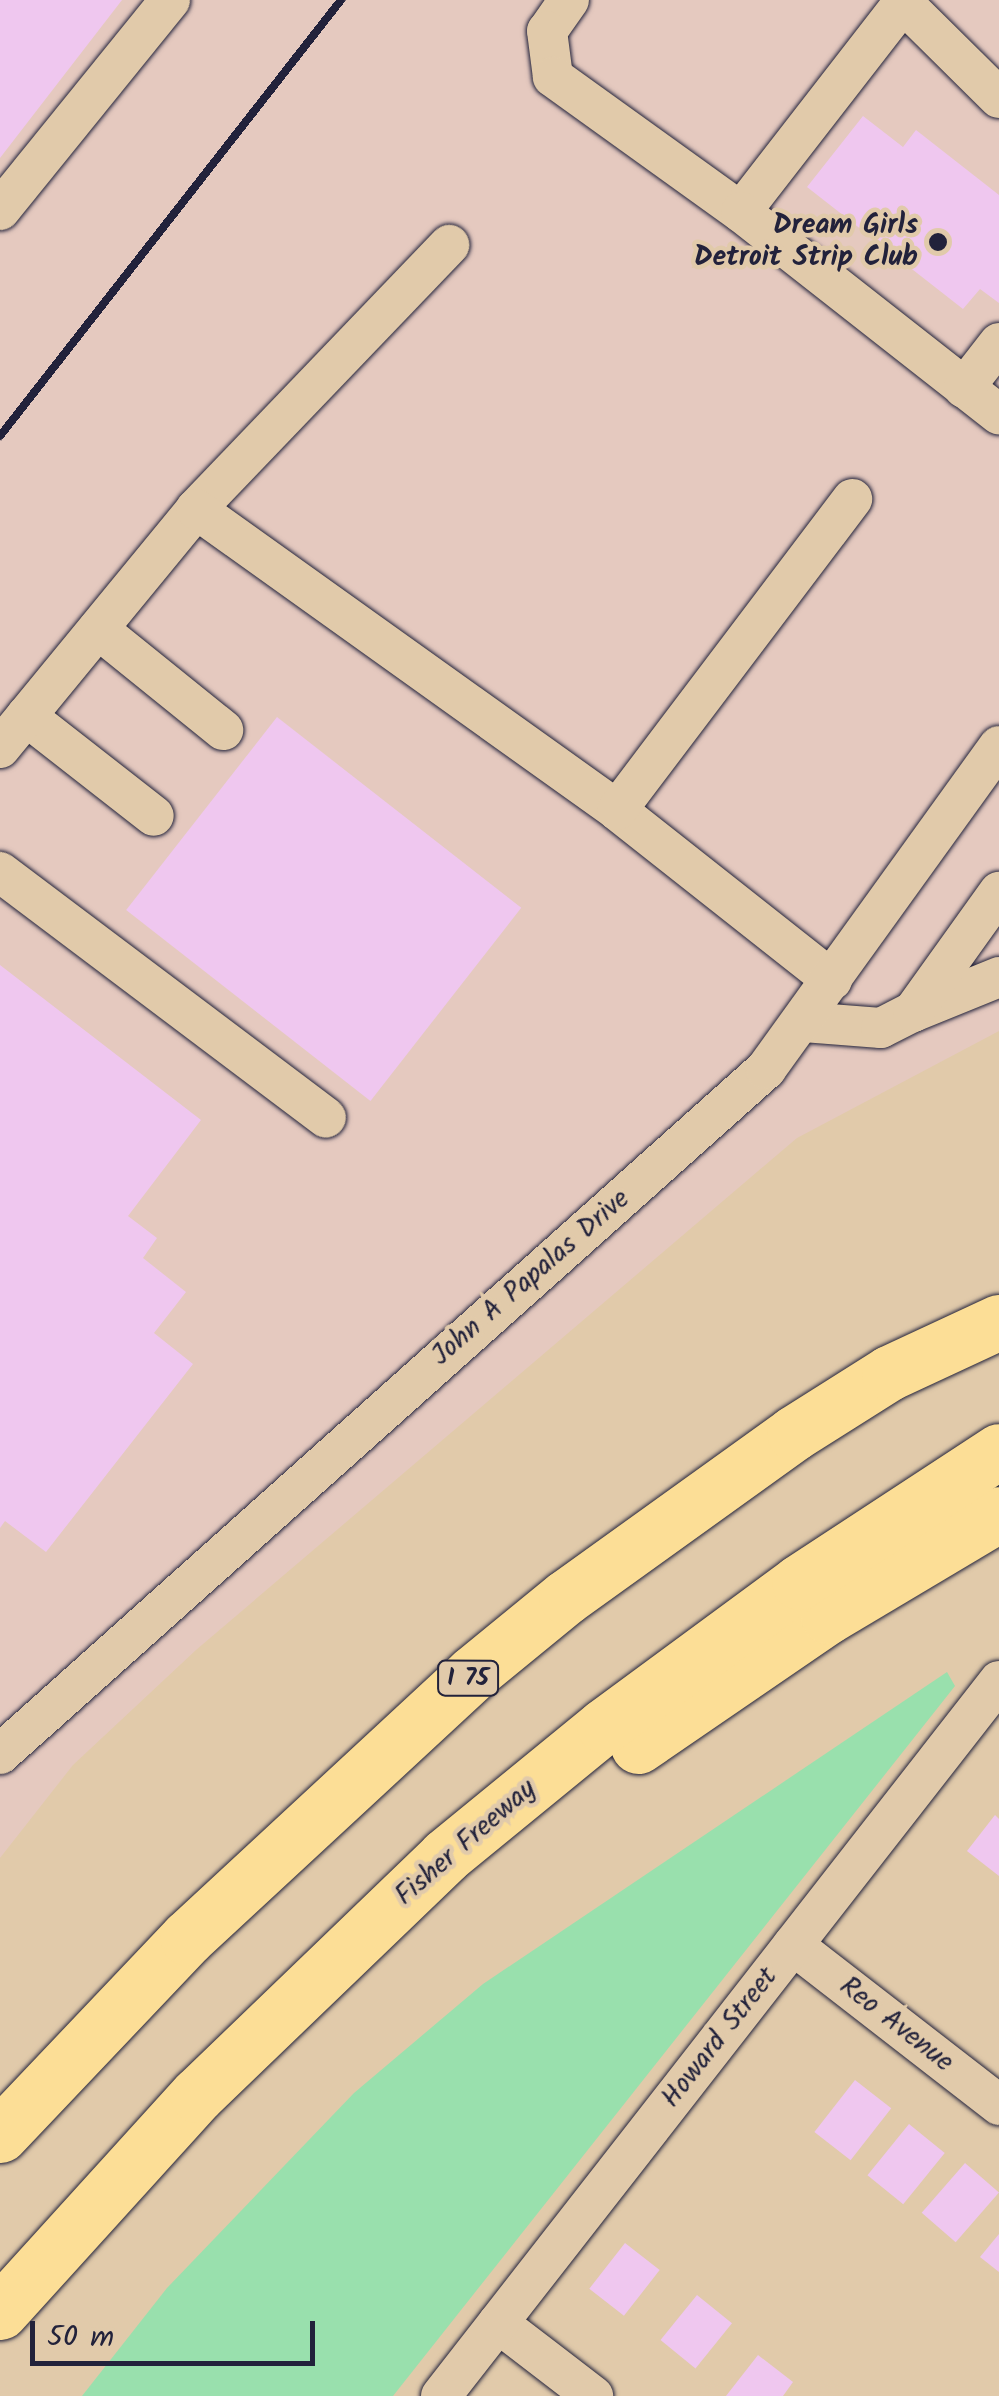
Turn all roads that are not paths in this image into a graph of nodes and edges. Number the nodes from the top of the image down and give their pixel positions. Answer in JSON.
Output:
{"nodes":[{"id":1,"x":170,"y":0,"type":"edge"},
{"id":2,"x":569,"y":0,"type":"edge"},
{"id":3,"x":901,"y":2,"type":"edge"},
{"id":4,"x":999,"y":98,"type":"edge"},
{"id":5,"x":0,"y":210,"type":"edge"},
{"id":6,"x":741,"y":212,"type":"junction"},
{"id":7,"x":449,"y":245,"type":"dead end"},
{"id":8,"x":999,"y":343,"type":"edge"},
{"id":9,"x":964,"y":388,"type":"junction"},
{"id":10,"x":999,"y":414,"type":"edge"},
{"id":11,"x":852,"y":499,"type":"dead end"},
{"id":12,"x":196,"y":509,"type":"junction"},
{"id":13,"x":98,"y":629,"type":"junction"},
{"id":14,"x":26,"y":716,"type":"junction"},
{"id":15,"x":223,"y":730,"type":"dead end"},
{"id":16,"x":999,"y":746,"type":"edge"},
{"id":17,"x":0,"y":748,"type":"edge"},
{"id":18,"x":617,"y":810,"type":"junction"},
{"id":19,"x":154,"y":816,"type":"dead end"},
{"id":20,"x":0,"y":872,"type":"edge"},
{"id":21,"x":999,"y":892,"type":"edge"},
{"id":22,"x":999,"y":977,"type":"edge"},
{"id":23,"x":832,"y":980,"type":"junction"},
{"id":24,"x":913,"y":1012,"type":"junction"},
{"id":25,"x":804,"y":1022,"type":"junction"},
{"id":26,"x":326,"y":1118,"type":"dead end"},
{"id":27,"x":989,"y":1323,"type":"edge"},
{"id":28,"x":999,"y":1451,"type":"edge"},
{"id":29,"x":999,"y":1514,"type":"edge"},
{"id":30,"x":999,"y":1681,"type":"edge"},
{"id":31,"x":8,"y":1728,"type":"edge"},
{"id":32,"x":445,"y":1856,"type":"junction"},
{"id":33,"x":792,"y":1945,"type":"junction"},
{"id":34,"x":999,"y":2104,"type":"edge"},
{"id":35,"x":0,"y":2135,"type":"edge"},
{"id":36,"x":0,"y":2312,"type":"edge"},
{"id":37,"x":498,"y":2323,"type":"junction"},
{"id":38,"x":442,"y":2396,"type":"edge"},
{"id":39,"x":593,"y":2396,"type":"edge"}],
"edges":[{"from":1,"to":5,"type":"street"},
{"from":2,"to":6,"type":"street"},
{"from":3,"to":4,"type":"street"},
{"from":3,"to":6,"type":"street"},
{"from":6,"to":9,"type":"street"},
{"from":7,"to":12,"type":"street"},
{"from":8,"to":9,"type":"street"},
{"from":9,"to":10,"type":"street"},
{"from":11,"to":18,"type":"street"},
{"from":12,"to":13,"type":"street"},
{"from":12,"to":18,"type":"street"},
{"from":13,"to":14,"type":"street"},
{"from":13,"to":15,"type":"street"},
{"from":14,"to":17,"type":"street"},
{"from":14,"to":19,"type":"street"},
{"from":16,"to":23,"type":"street","name":"John A Papalas Drive"},
{"from":18,"to":23,"type":"street"},
{"from":20,"to":26,"type":"street"},
{"from":21,"to":24,"type":"street"},
{"from":22,"to":24,"type":"street"},
{"from":23,"to":25,"type":"street","name":"John A Papalas Drive"},
{"from":24,"to":25,"type":"street"},
{"from":25,"to":31,"type":"street","name":"John A Papalas Drive"},
{"from":27,"to":35,"type":"highway","number":"I 75"},
{"from":28,"to":32,"type":"highway","name":"Fisher Freeway"},
{"from":29,"to":32,"type":"highway"},
{"from":30,"to":33,"type":"street","name":"Howard Street"},
{"from":32,"to":36,"type":"highway","name":"Fisher Freeway"},
{"from":33,"to":34,"type":"street","name":"Reo Avenue"},
{"from":33,"to":37,"type":"street","name":"Howard Street"},
{"from":37,"to":38,"type":"street","name":"Howard Street"},
{"from":37,"to":39,"type":"street"}]}
